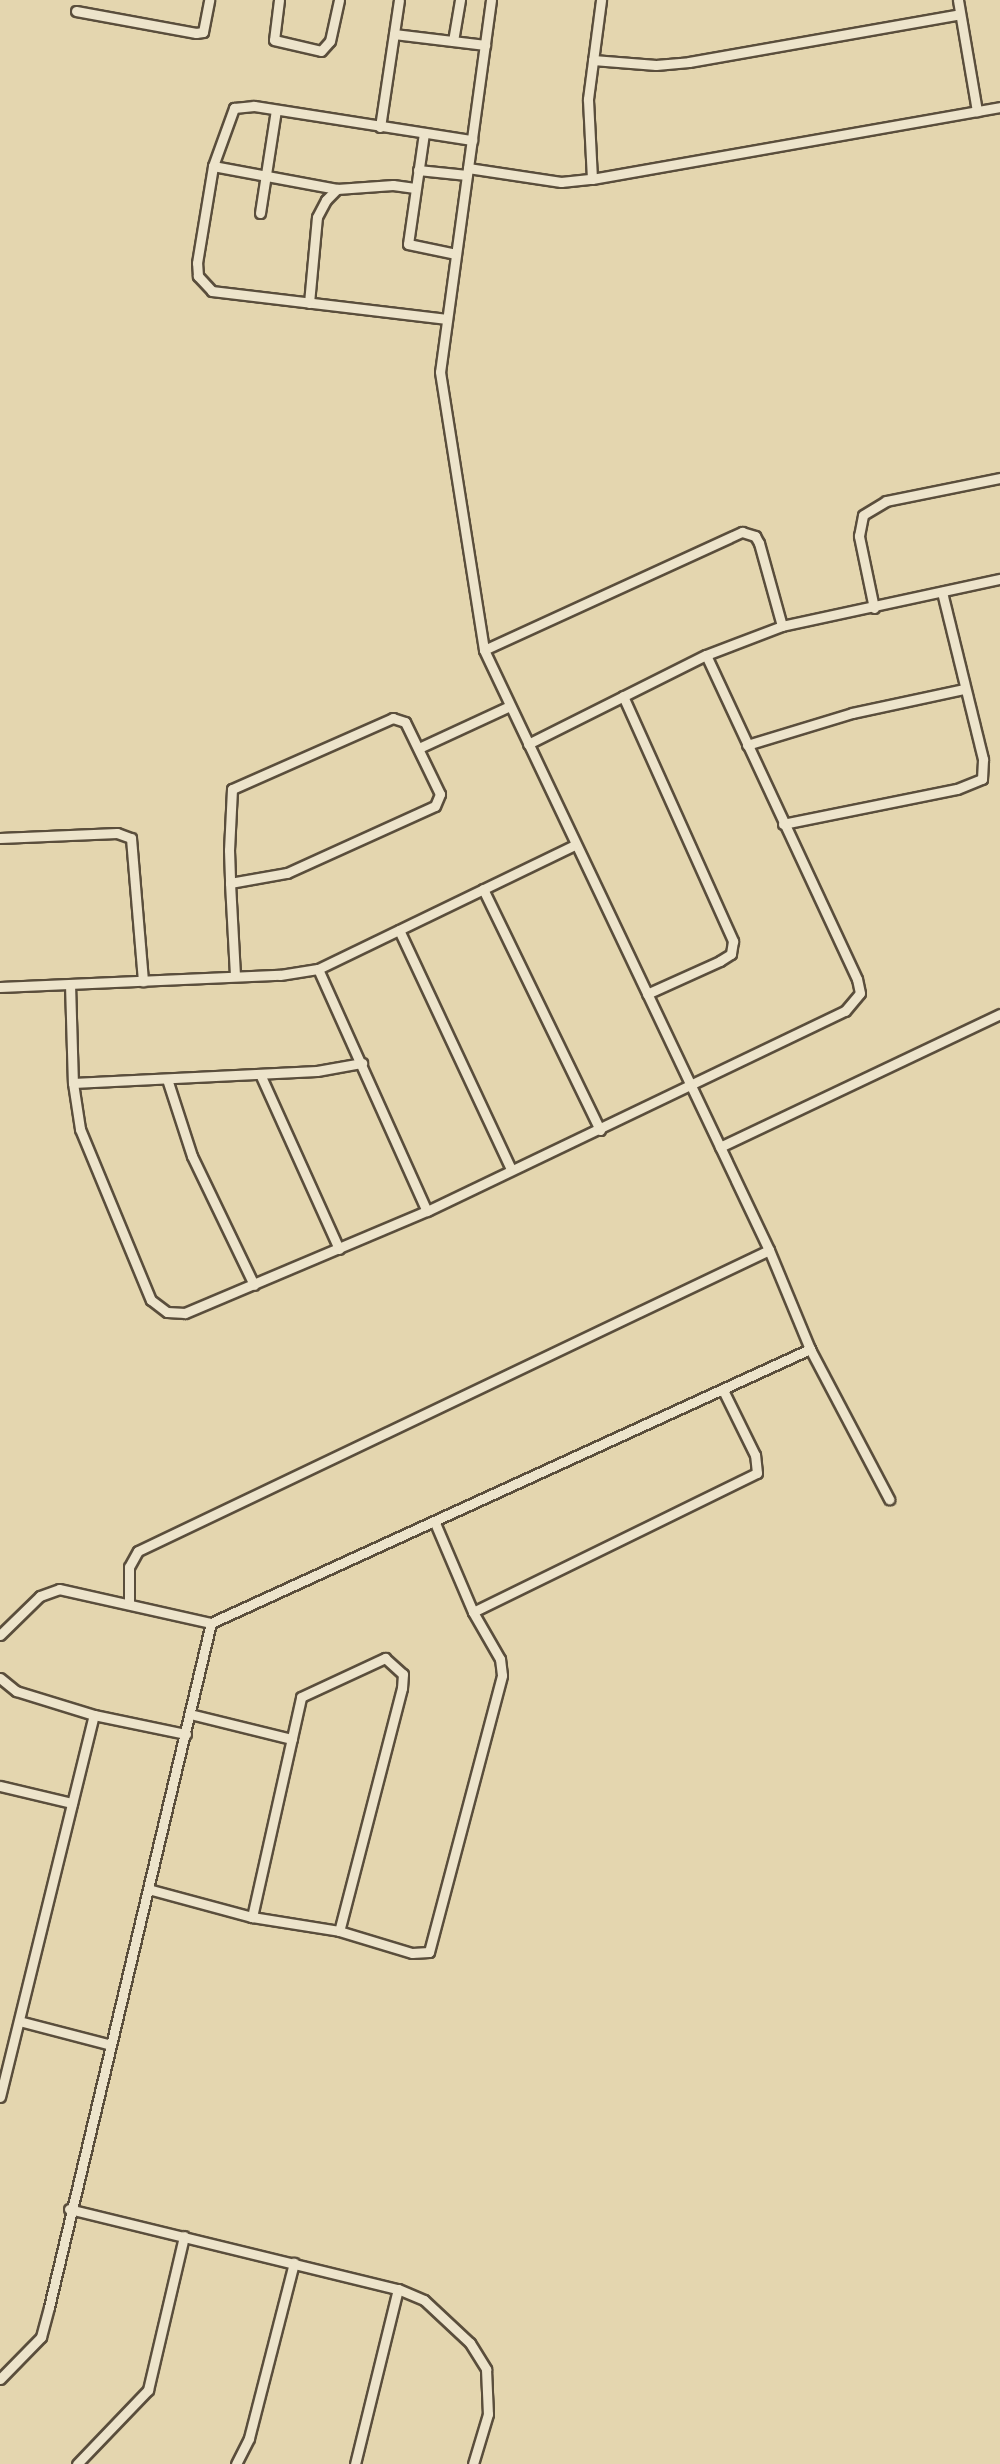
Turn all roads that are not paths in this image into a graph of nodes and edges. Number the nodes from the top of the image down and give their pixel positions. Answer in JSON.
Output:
{"nodes":[{"id":1,"x":209,"y":0,"type":"edge"},
{"id":2,"x":279,"y":0,"type":"edge"},
{"id":3,"x":339,"y":0,"type":"edge"},
{"id":4,"x":399,"y":0,"type":"edge"},
{"id":5,"x":460,"y":0,"type":"edge"},
{"id":6,"x":491,"y":0,"type":"edge"},
{"id":7,"x":601,"y":0,"type":"edge"},
{"id":8,"x":958,"y":0,"type":"edge"},
{"id":9,"x":76,"y":11,"type":"dead end"},
{"id":10,"x":961,"y":14,"type":"junction"},
{"id":11,"x":394,"y":34,"type":"junction"},
{"id":12,"x":453,"y":41,"type":"junction"},
{"id":13,"x":485,"y":45,"type":"junction"},
{"id":14,"x":593,"y":60,"type":"junction"},
{"id":15,"x":1000,"y":107,"type":"edge"},
{"id":16,"x":276,"y":110,"type":"junction"},
{"id":17,"x":977,"y":111,"type":"junction"},
{"id":18,"x":380,"y":127,"type":"junction"},
{"id":19,"x":424,"y":133,"type":"junction"},
{"id":20,"x":472,"y":140,"type":"junction"},
{"id":21,"x":213,"y":166,"type":"junction"},
{"id":22,"x":418,"y":170,"type":"junction"},
{"id":23,"x":467,"y":172,"type":"junction"},
{"id":24,"x":265,"y":175,"type":"junction"},
{"id":25,"x":592,"y":179,"type":"junction"},
{"id":26,"x":415,"y":188,"type":"junction"},
{"id":27,"x":337,"y":189,"type":"junction"},
{"id":28,"x":260,"y":213,"type":"dead end"},
{"id":29,"x":456,"y":254,"type":"junction"},
{"id":30,"x":309,"y":303,"type":"junction"},
{"id":31,"x":447,"y":319,"type":"junction"},
{"id":32,"x":1000,"y":478,"type":"edge"},
{"id":33,"x":1000,"y":579,"type":"edge"},
{"id":34,"x":942,"y":592,"type":"junction"},
{"id":35,"x":874,"y":608,"type":"junction"},
{"id":36,"x":782,"y":626,"type":"junction"},
{"id":37,"x":484,"y":650,"type":"junction"},
{"id":38,"x":706,"y":655,"type":"junction"},
{"id":39,"x":964,"y":689,"type":"junction"},
{"id":40,"x":624,"y":696,"type":"junction"},
{"id":41,"x":510,"y":706,"type":"junction"},
{"id":42,"x":528,"y":744,"type":"junction"},
{"id":43,"x":747,"y":745,"type":"junction"},
{"id":44,"x":419,"y":748,"type":"junction"},
{"id":45,"x":783,"y":824,"type":"junction"},
{"id":46,"x":0,"y":838,"type":"edge"},
{"id":47,"x":574,"y":845,"type":"junction"},
{"id":48,"x":230,"y":883,"type":"junction"},
{"id":49,"x":483,"y":889,"type":"junction"},
{"id":50,"x":399,"y":930,"type":"junction"},
{"id":51,"x":318,"y":969,"type":"junction"},
{"id":52,"x":236,"y":976,"type":"junction"},
{"id":53,"x":143,"y":981,"type":"junction"},
{"id":54,"x":70,"y":984,"type":"junction"},
{"id":55,"x":0,"y":987,"type":"edge"},
{"id":56,"x":647,"y":994,"type":"junction"},
{"id":57,"x":1000,"y":1014,"type":"edge"},
{"id":58,"x":362,"y":1063,"type":"junction"},
{"id":59,"x":260,"y":1074,"type":"junction"},
{"id":60,"x":167,"y":1079,"type":"junction"},
{"id":61,"x":73,"y":1083,"type":"junction"},
{"id":62,"x":688,"y":1085,"type":"junction"},
{"id":63,"x":600,"y":1130,"type":"junction"},
{"id":64,"x":720,"y":1147,"type":"junction"},
{"id":65,"x":511,"y":1169,"type":"junction"},
{"id":66,"x":426,"y":1211,"type":"junction"},
{"id":67,"x":339,"y":1249,"type":"junction"},
{"id":68,"x":769,"y":1250,"type":"junction"},
{"id":69,"x":254,"y":1285,"type":"junction"},
{"id":70,"x":810,"y":1349,"type":"junction"},
{"id":71,"x":723,"y":1390,"type":"junction"},
{"id":72,"x":889,"y":1499,"type":"dead end"},
{"id":73,"x":435,"y":1523,"type":"junction"},
{"id":74,"x":129,"y":1603,"type":"junction"},
{"id":75,"x":473,"y":1612,"type":"junction"},
{"id":76,"x":211,"y":1623,"type":"junction"},
{"id":77,"x":0,"y":1635,"type":"edge"},
{"id":78,"x":0,"y":1678,"type":"edge"},
{"id":79,"x":190,"y":1714,"type":"junction"},
{"id":80,"x":94,"y":1715,"type":"junction"},
{"id":81,"x":186,"y":1734,"type":"junction"},
{"id":82,"x":292,"y":1739,"type":"junction"},
{"id":83,"x":0,"y":1786,"type":"edge"},
{"id":84,"x":72,"y":1803,"type":"junction"},
{"id":85,"x":148,"y":1889,"type":"junction"},
{"id":86,"x":252,"y":1917,"type":"junction"},
{"id":87,"x":339,"y":1931,"type":"junction"},
{"id":88,"x":19,"y":2021,"type":"junction"},
{"id":89,"x":111,"y":2045,"type":"junction"},
{"id":90,"x":0,"y":2096,"type":"edge"},
{"id":91,"x":69,"y":2209,"type":"junction"},
{"id":92,"x":184,"y":2236,"type":"junction"},
{"id":93,"x":294,"y":2263,"type":"junction"},
{"id":94,"x":398,"y":2289,"type":"junction"},
{"id":95,"x":0,"y":2379,"type":"edge"},
{"id":96,"x":76,"y":2464,"type":"edge"},
{"id":97,"x":236,"y":2464,"type":"edge"},
{"id":98,"x":355,"y":2464,"type":"edge"},
{"id":99,"x":473,"y":2464,"type":"edge"}],
"edges":[{"from":1,"to":9,"type":"street"},
{"from":2,"to":3,"type":"street"},
{"from":4,"to":11,"type":"street"},
{"from":5,"to":12,"type":"street"},
{"from":6,"to":13,"type":"street"},
{"from":7,"to":14,"type":"street"},
{"from":8,"to":10,"type":"street"},
{"from":10,"to":14,"type":"street"},
{"from":10,"to":17,"type":"street"},
{"from":11,"to":12,"type":"street"},
{"from":11,"to":18,"type":"street"},
{"from":12,"to":13,"type":"street"},
{"from":13,"to":20,"type":"street"},
{"from":14,"to":25,"type":"street"},
{"from":15,"to":17,"type":"street"},
{"from":16,"to":18,"type":"street"},
{"from":16,"to":21,"type":"street"},
{"from":16,"to":24,"type":"street"},
{"from":17,"to":25,"type":"street"},
{"from":18,"to":19,"type":"street"},
{"from":19,"to":20,"type":"street"},
{"from":19,"to":22,"type":"street"},
{"from":20,"to":23,"type":"street"},
{"from":21,"to":24,"type":"street"},
{"from":21,"to":30,"type":"street"},
{"from":22,"to":23,"type":"street"},
{"from":22,"to":26,"type":"street"},
{"from":23,"to":25,"type":"street"},
{"from":23,"to":29,"type":"street"},
{"from":24,"to":27,"type":"street"},
{"from":24,"to":28,"type":"street"},
{"from":26,"to":27,"type":"street"},
{"from":26,"to":29,"type":"street"},
{"from":27,"to":30,"type":"street"},
{"from":29,"to":31,"type":"street"},
{"from":30,"to":31,"type":"street"},
{"from":31,"to":37,"type":"street"},
{"from":32,"to":35,"type":"street"},
{"from":33,"to":34,"type":"street"},
{"from":34,"to":35,"type":"street"},
{"from":34,"to":39,"type":"street"},
{"from":35,"to":36,"type":"street"},
{"from":36,"to":37,"type":"street"},
{"from":36,"to":38,"type":"street"},
{"from":37,"to":41,"type":"street"},
{"from":38,"to":40,"type":"street"},
{"from":38,"to":43,"type":"street"},
{"from":39,"to":43,"type":"street"},
{"from":39,"to":45,"type":"street"},
{"from":40,"to":42,"type":"street"},
{"from":40,"to":56,"type":"street"},
{"from":41,"to":42,"type":"street"},
{"from":41,"to":44,"type":"street"},
{"from":42,"to":47,"type":"street"},
{"from":43,"to":45,"type":"street"},
{"from":44,"to":48,"type":"street"},
{"from":44,"to":48,"type":"street"},
{"from":45,"to":62,"type":"street"},
{"from":46,"to":53,"type":"street"},
{"from":47,"to":49,"type":"street"},
{"from":47,"to":56,"type":"street"},
{"from":48,"to":52,"type":"street"},
{"from":49,"to":50,"type":"street"},
{"from":49,"to":63,"type":"street"},
{"from":50,"to":51,"type":"street"},
{"from":50,"to":65,"type":"street"},
{"from":51,"to":52,"type":"street"},
{"from":51,"to":58,"type":"street"},
{"from":52,"to":53,"type":"street"},
{"from":53,"to":54,"type":"street"},
{"from":54,"to":55,"type":"street"},
{"from":54,"to":61,"type":"street"},
{"from":56,"to":62,"type":"street"},
{"from":57,"to":64,"type":"street"},
{"from":58,"to":59,"type":"street"},
{"from":58,"to":66,"type":"street"},
{"from":59,"to":60,"type":"street"},
{"from":59,"to":67,"type":"street"},
{"from":60,"to":61,"type":"street"},
{"from":60,"to":69,"type":"street"},
{"from":61,"to":69,"type":"street"},
{"from":62,"to":63,"type":"street"},
{"from":62,"to":64,"type":"street"},
{"from":63,"to":65,"type":"street"},
{"from":64,"to":68,"type":"street"},
{"from":65,"to":66,"type":"street"},
{"from":66,"to":67,"type":"street"},
{"from":67,"to":69,"type":"street"},
{"from":68,"to":70,"type":"street"},
{"from":68,"to":74,"type":"street"},
{"from":70,"to":71,"type":"street"},
{"from":70,"to":72,"type":"street"},
{"from":71,"to":73,"type":"street"},
{"from":71,"to":75,"type":"street"},
{"from":73,"to":75,"type":"street"},
{"from":73,"to":76,"type":"street"},
{"from":74,"to":76,"type":"street"},
{"from":74,"to":77,"type":"street"},
{"from":75,"to":87,"type":"street"},
{"from":76,"to":79,"type":"street"},
{"from":78,"to":80,"type":"street"},
{"from":79,"to":81,"type":"street"},
{"from":79,"to":82,"type":"street"},
{"from":80,"to":81,"type":"street"},
{"from":80,"to":84,"type":"street"},
{"from":81,"to":85,"type":"street"},
{"from":82,"to":86,"type":"street"},
{"from":82,"to":87,"type":"street"},
{"from":83,"to":84,"type":"street"},
{"from":84,"to":88,"type":"street"},
{"from":85,"to":86,"type":"street"},
{"from":85,"to":89,"type":"street"},
{"from":86,"to":87,"type":"street"},
{"from":88,"to":89,"type":"street"},
{"from":88,"to":90,"type":"street"},
{"from":89,"to":91,"type":"street"},
{"from":91,"to":92,"type":"street"},
{"from":91,"to":95,"type":"street"},
{"from":92,"to":93,"type":"street"},
{"from":92,"to":96,"type":"street"},
{"from":93,"to":94,"type":"street"},
{"from":93,"to":97,"type":"street"},
{"from":94,"to":98,"type":"street"},
{"from":94,"to":99,"type":"street"}]}
